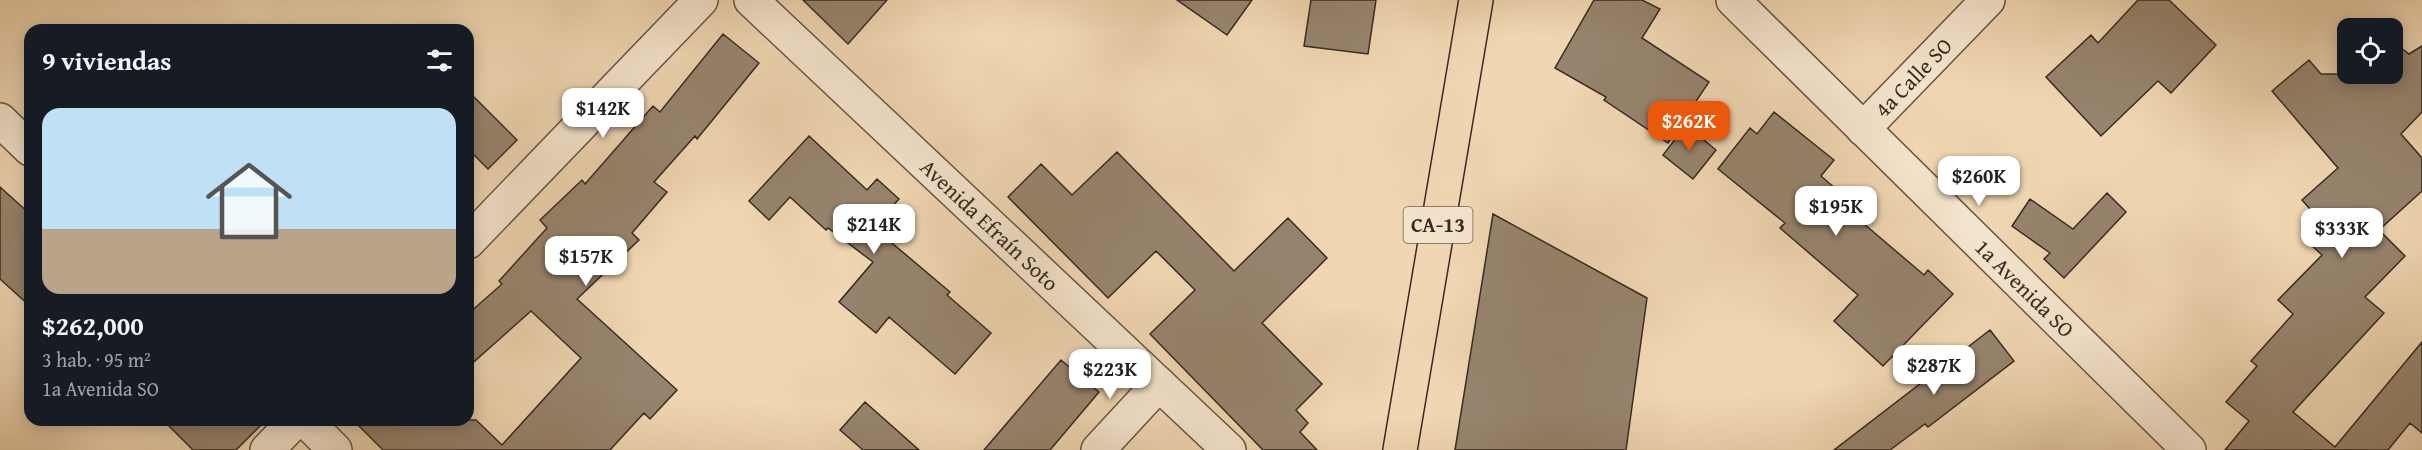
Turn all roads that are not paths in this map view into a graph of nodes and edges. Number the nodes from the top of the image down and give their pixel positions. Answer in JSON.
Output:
{"nodes":[{"id":1,"x":701,"y":0,"type":"edge"},
{"id":2,"x":751,"y":0,"type":"edge"},
{"id":3,"x":1476,"y":0,"type":"edge"},
{"id":4,"x":1733,"y":0,"type":"edge"},
{"id":5,"x":1988,"y":0,"type":"edge"},
{"id":6,"x":0,"y":120,"type":"edge"},
{"id":7,"x":1863,"y":129,"type":"junction"},
{"id":8,"x":24,"y":143,"type":"edge"},
{"id":9,"x":474,"y":236,"type":"edge"},
{"id":10,"x":1160,"y":384,"type":"junction"},
{"id":11,"x":290,"y":426,"type":"edge"},
{"id":12,"x":311,"y":426,"type":"edge"},
{"id":13,"x":267,"y":450,"type":"edge"},
{"id":14,"x":335,"y":450,"type":"edge"},
{"id":15,"x":1098,"y":450,"type":"edge"},
{"id":16,"x":1230,"y":450,"type":"edge"},
{"id":17,"x":1400,"y":450,"type":"edge"},
{"id":18,"x":2189,"y":450,"type":"edge"}],
"edges":[{"from":1,"to":9,"type":"street"},
{"from":2,"to":10,"type":"street","name":"Avenida Efraín Soto"},
{"from":3,"to":17,"type":"main road","number":"CA-13"},
{"from":4,"to":7,"type":"street","name":"1a Avenida SO"},
{"from":5,"to":7,"type":"street","name":"4a Calle SO"},
{"from":6,"to":8,"type":"street"},
{"from":7,"to":18,"type":"street","name":"1a Avenida SO"},
{"from":10,"to":15,"type":"street"},
{"from":10,"to":16,"type":"street","name":"Avenida Efraín Soto"},
{"from":11,"to":13,"type":"street"},
{"from":12,"to":14,"type":"street"}]}
